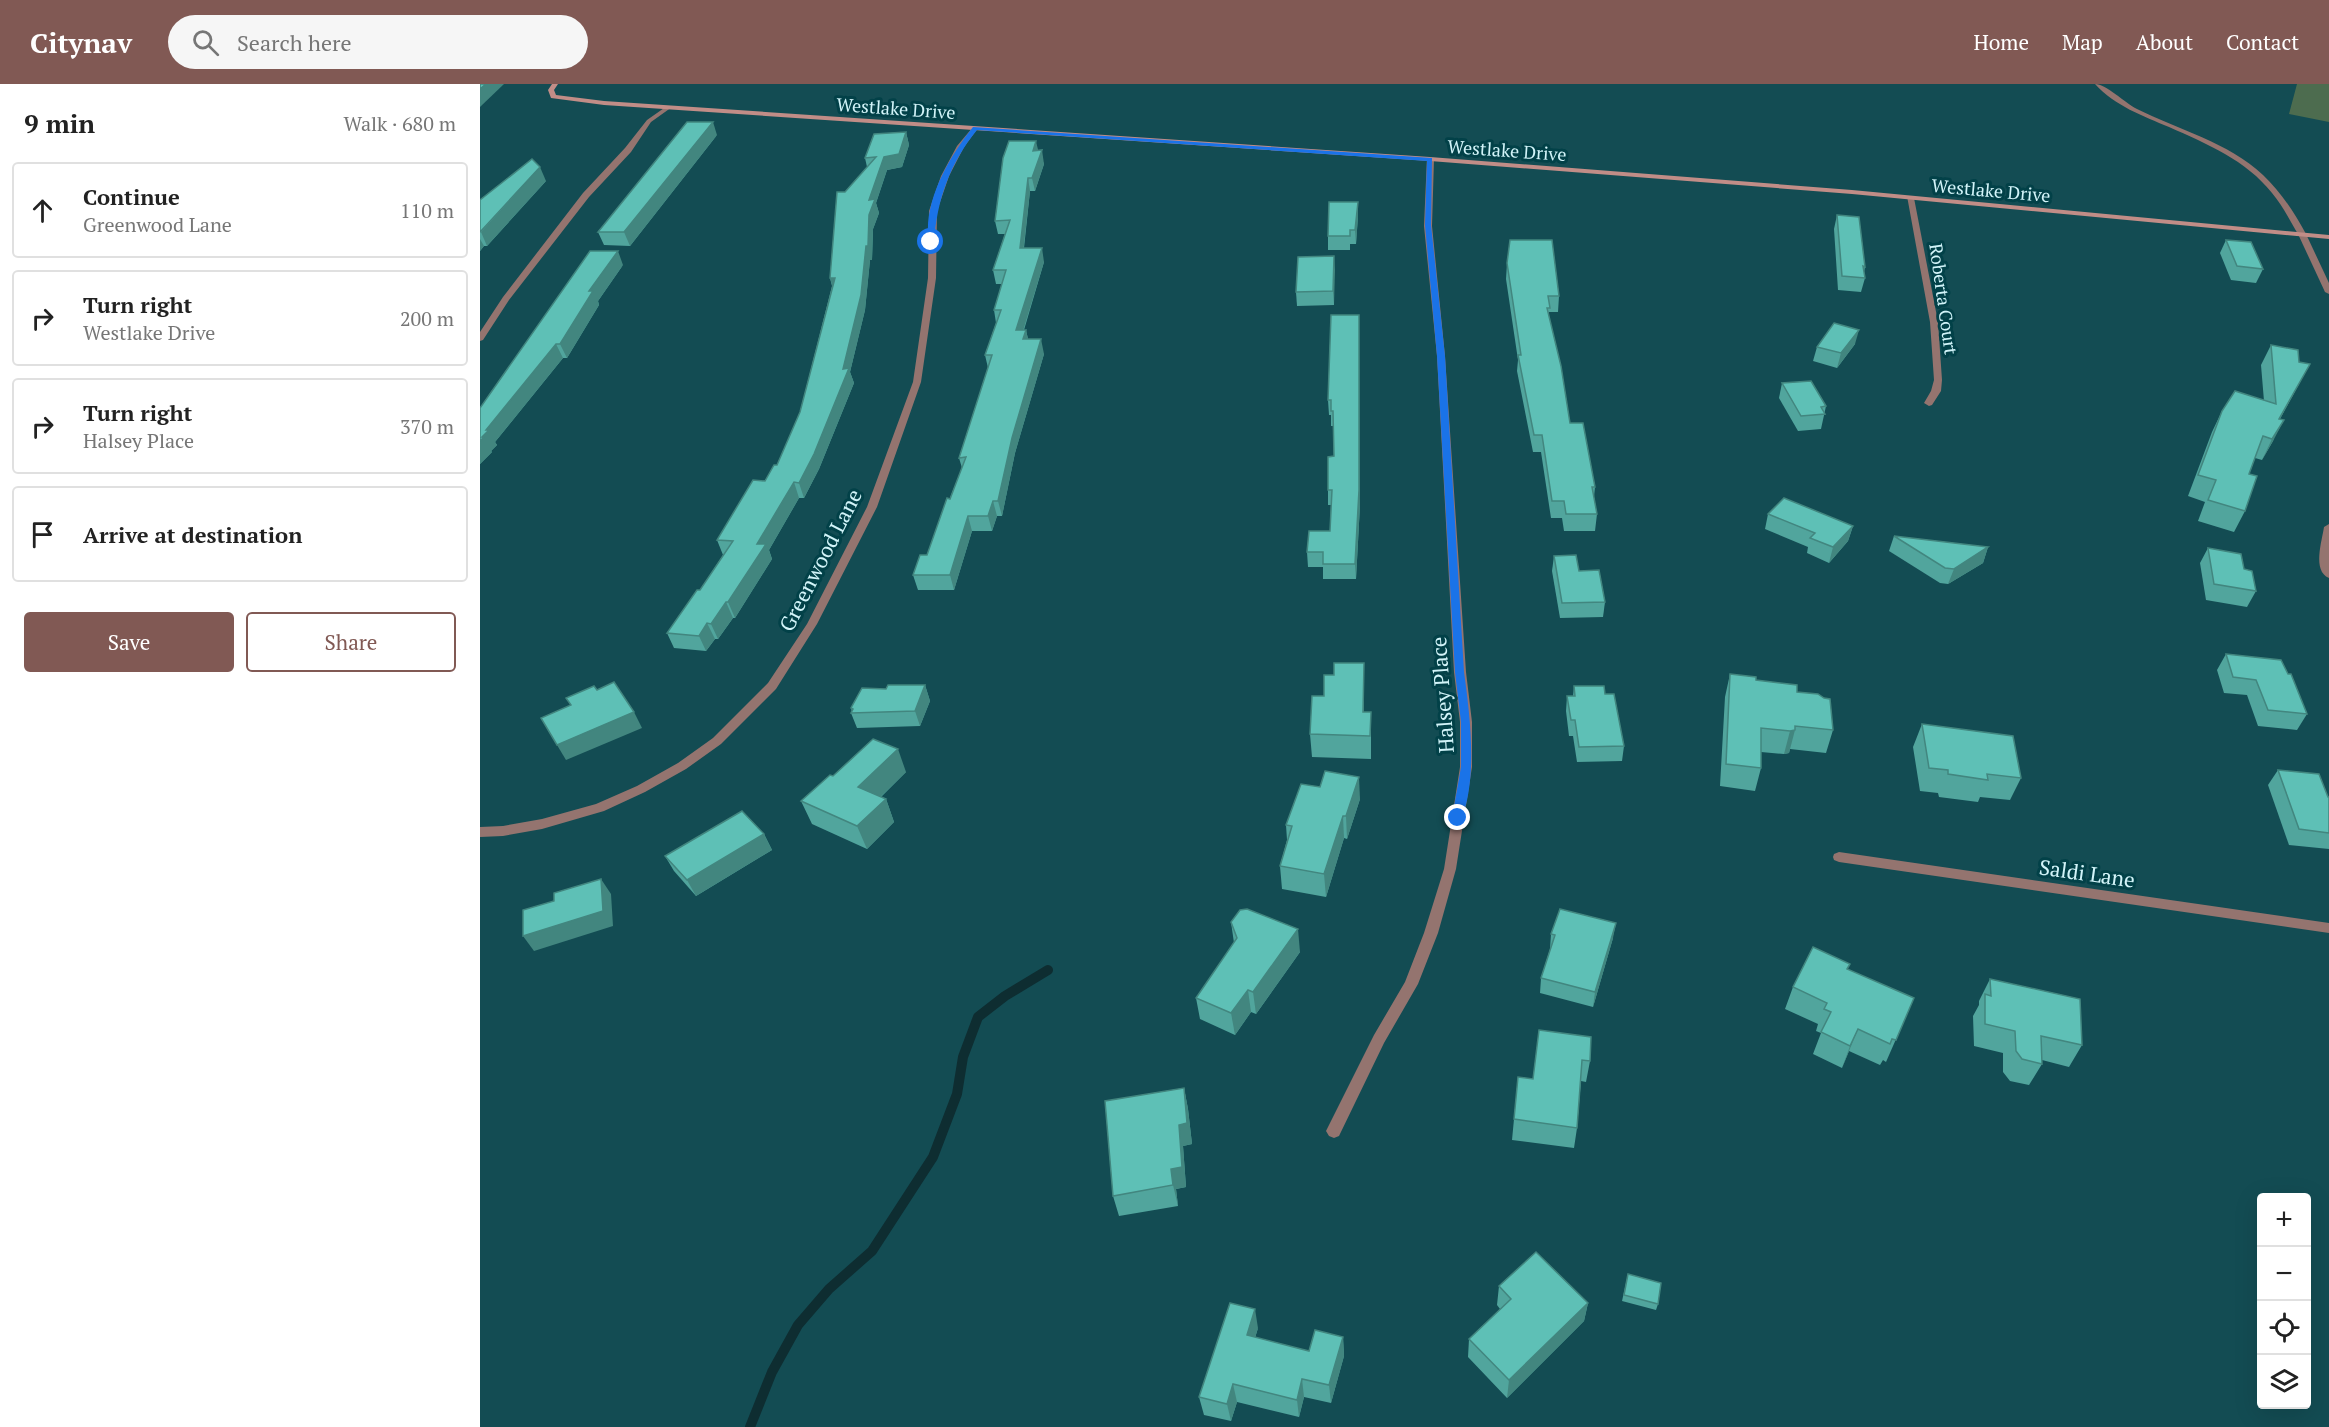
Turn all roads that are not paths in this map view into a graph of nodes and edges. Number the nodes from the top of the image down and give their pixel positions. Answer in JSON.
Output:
{"nodes":[{"id":1,"x":555,"y":84,"type":"edge"},
{"id":2,"x":2098,"y":84,"type":"edge"},
{"id":3,"x":669,"y":107,"type":"junction"},
{"id":4,"x":975,"y":128,"type":"junction"},
{"id":5,"x":1430,"y":159,"type":"junction"},
{"id":6,"x":1910,"y":198,"type":"junction"},
{"id":7,"x":2302,"y":234,"type":"junction"},
{"id":8,"x":2329,"y":237,"type":"edge"},
{"id":9,"x":2329,"y":292,"type":"edge"},
{"id":10,"x":480,"y":338,"type":"edge"},
{"id":11,"x":1929,"y":403,"type":"dead end"},
{"id":12,"x":2329,"y":527,"type":"edge"},
{"id":13,"x":2329,"y":575,"type":"edge"},
{"id":14,"x":480,"y":832,"type":"edge"},
{"id":15,"x":1839,"y":857,"type":"dead end"},
{"id":16,"x":2329,"y":928,"type":"edge"},
{"id":17,"x":1334,"y":1131,"type":"dead end"}],
"edges":[{"from":1,"to":3,"type":"street","name":"Westlake Drive"},
{"from":2,"to":7,"type":"street"},
{"from":3,"to":4,"type":"street","name":"Westlake Drive"},
{"from":3,"to":10,"type":"street"},
{"from":4,"to":5,"type":"street","name":"Westlake Drive"},
{"from":4,"to":14,"type":"street","name":"Greenwood Lane"},
{"from":5,"to":6,"type":"street","name":"Westlake Drive"},
{"from":5,"to":17,"type":"street","name":"Halsey Place"},
{"from":6,"to":7,"type":"street","name":"Westlake Drive"},
{"from":6,"to":11,"type":"street","name":"Roberta Court"},
{"from":7,"to":8,"type":"street","name":"Westlake Drive"},
{"from":7,"to":9,"type":"street"},
{"from":12,"to":13,"type":"street"},
{"from":15,"to":16,"type":"street","name":"Saldi Lane"}]}
